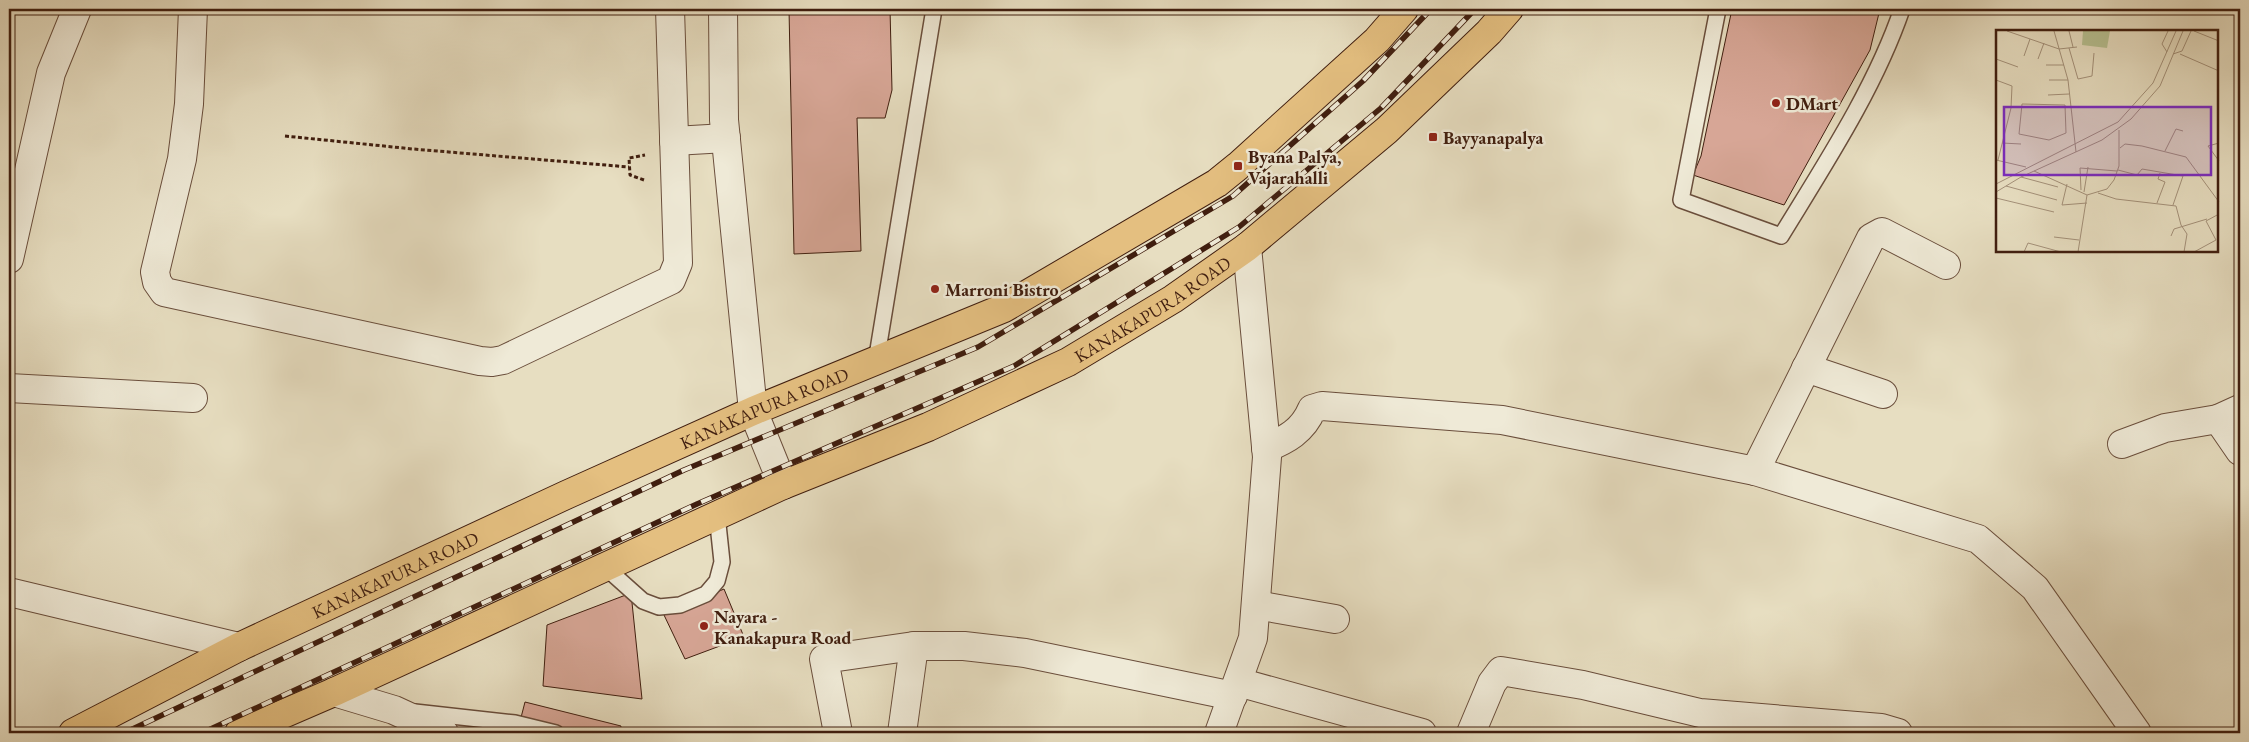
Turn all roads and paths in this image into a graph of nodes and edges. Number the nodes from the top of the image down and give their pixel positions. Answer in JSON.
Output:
{"nodes":[{"id":1,"x":77,"y":9,"type":"edge"},
{"id":2,"x":193,"y":9,"type":"edge"},
{"id":3,"x":670,"y":9,"type":"edge"},
{"id":4,"x":722,"y":9,"type":"edge"},
{"id":5,"x":934,"y":9,"type":"edge"},
{"id":6,"x":1404,"y":9,"type":"edge"},
{"id":7,"x":1509,"y":9,"type":"edge"},
{"id":8,"x":1718,"y":9,"type":"edge"},
{"id":9,"x":1902,"y":9,"type":"edge"},
{"id":10,"x":725,"y":129,"type":"junction"},
{"id":11,"x":674,"y":133,"type":"junction"},
{"id":12,"x":285,"y":136,"type":"dead end"},
{"id":13,"x":629,"y":167,"type":"dead end"},
{"id":14,"x":1247,"y":248,"type":"junction"},
{"id":15,"x":9,"y":259,"type":"edge"},
{"id":16,"x":1946,"y":265,"type":"dead end"},
{"id":17,"x":876,"y":362,"type":"junction"},
{"id":18,"x":1806,"y":368,"type":"junction"},
{"id":19,"x":9,"y":388,"type":"edge"},
{"id":20,"x":1882,"y":394,"type":"dead end"},
{"id":21,"x":193,"y":398,"type":"dead end"},
{"id":22,"x":752,"y":411,"type":"junction"},
{"id":23,"x":2229,"y":414,"type":"edge"},
{"id":24,"x":2122,"y":444,"type":"dead end"},
{"id":25,"x":1266,"y":448,"type":"junction"},
{"id":26,"x":2240,"y":451,"type":"edge"},
{"id":27,"x":1754,"y":472,"type":"junction"},
{"id":28,"x":783,"y":485,"type":"junction"},
{"id":29,"x":717,"y":515,"type":"junction"},
{"id":30,"x":605,"y":567,"type":"junction"},
{"id":31,"x":9,"y":592,"type":"edge"},
{"id":32,"x":1256,"y":605,"type":"junction"},
{"id":33,"x":1335,"y":619,"type":"dead end"},
{"id":34,"x":914,"y":646,"type":"junction"},
{"id":35,"x":239,"y":647,"type":"junction"},
{"id":36,"x":1235,"y":689,"type":"junction"},
{"id":37,"x":334,"y":692,"type":"junction"},
{"id":38,"x":394,"y":710,"type":"junction"},
{"id":39,"x":1697,"y":723,"type":"edge"},
{"id":40,"x":73,"y":733,"type":"edge"},
{"id":41,"x":238,"y":733,"type":"edge"},
{"id":42,"x":444,"y":733,"type":"edge"},
{"id":43,"x":556,"y":733,"type":"edge"},
{"id":44,"x":838,"y":733,"type":"edge"},
{"id":45,"x":902,"y":733,"type":"edge"},
{"id":46,"x":1219,"y":733,"type":"edge"},
{"id":47,"x":1422,"y":733,"type":"edge"},
{"id":48,"x":1471,"y":733,"type":"edge"},
{"id":49,"x":1898,"y":733,"type":"edge"},
{"id":50,"x":2137,"y":733,"type":"edge"}],
"edges":[{"from":1,"to":15,"type":"street"},
{"from":2,"to":11,"type":"street"},
{"from":3,"to":11,"type":"street"},
{"from":4,"to":10,"type":"street"},
{"from":5,"to":17,"type":"lane"},
{"from":6,"to":17,"type":"highway","name":"KANAKAPURA ROAD"},
{"from":7,"to":14,"type":"highway","name":"KANAKAPURA ROAD"},
{"from":8,"to":9,"type":"lane"},
{"from":10,"to":11,"type":"street"},
{"from":10,"to":22,"type":"street"},
{"from":12,"to":13,"type":"path"},
{"from":14,"to":25,"type":"street"},
{"from":14,"to":28,"type":"highway","name":"KANAKAPURA ROAD"},
{"from":16,"to":18,"type":"street"},
{"from":17,"to":22,"type":"highway","name":"KANAKAPURA ROAD"},
{"from":18,"to":20,"type":"street"},
{"from":18,"to":27,"type":"street"},
{"from":19,"to":21,"type":"street"},
{"from":22,"to":28,"type":"street"},
{"from":22,"to":35,"type":"highway","name":"KANAKAPURA ROAD"},
{"from":23,"to":24,"type":"street"},
{"from":23,"to":26,"type":"street"},
{"from":25,"to":27,"type":"street"},
{"from":25,"to":32,"type":"street"},
{"from":27,"to":50,"type":"street"},
{"from":28,"to":29,"type":"highway","name":"KANAKAPURA ROAD"},
{"from":29,"to":30,"type":"highway","name":"KANAKAPURA ROAD"},
{"from":29,"to":30,"type":"lane"},
{"from":30,"to":37,"type":"highway","name":"KANAKAPURA ROAD"},
{"from":31,"to":35,"type":"street"},
{"from":32,"to":33,"type":"street"},
{"from":32,"to":36,"type":"street"},
{"from":34,"to":36,"type":"street"},
{"from":34,"to":44,"type":"street"},
{"from":34,"to":45,"type":"street"},
{"from":35,"to":40,"type":"highway","name":"KANAKAPURA ROAD"},
{"from":36,"to":46,"type":"street"},
{"from":36,"to":47,"type":"street"},
{"from":37,"to":38,"type":"street"},
{"from":37,"to":41,"type":"highway","name":"KANAKAPURA ROAD"},
{"from":38,"to":42,"type":"street"},
{"from":38,"to":43,"type":"lane"},
{"from":39,"to":48,"type":"street"},
{"from":39,"to":49,"type":"street"}]}
